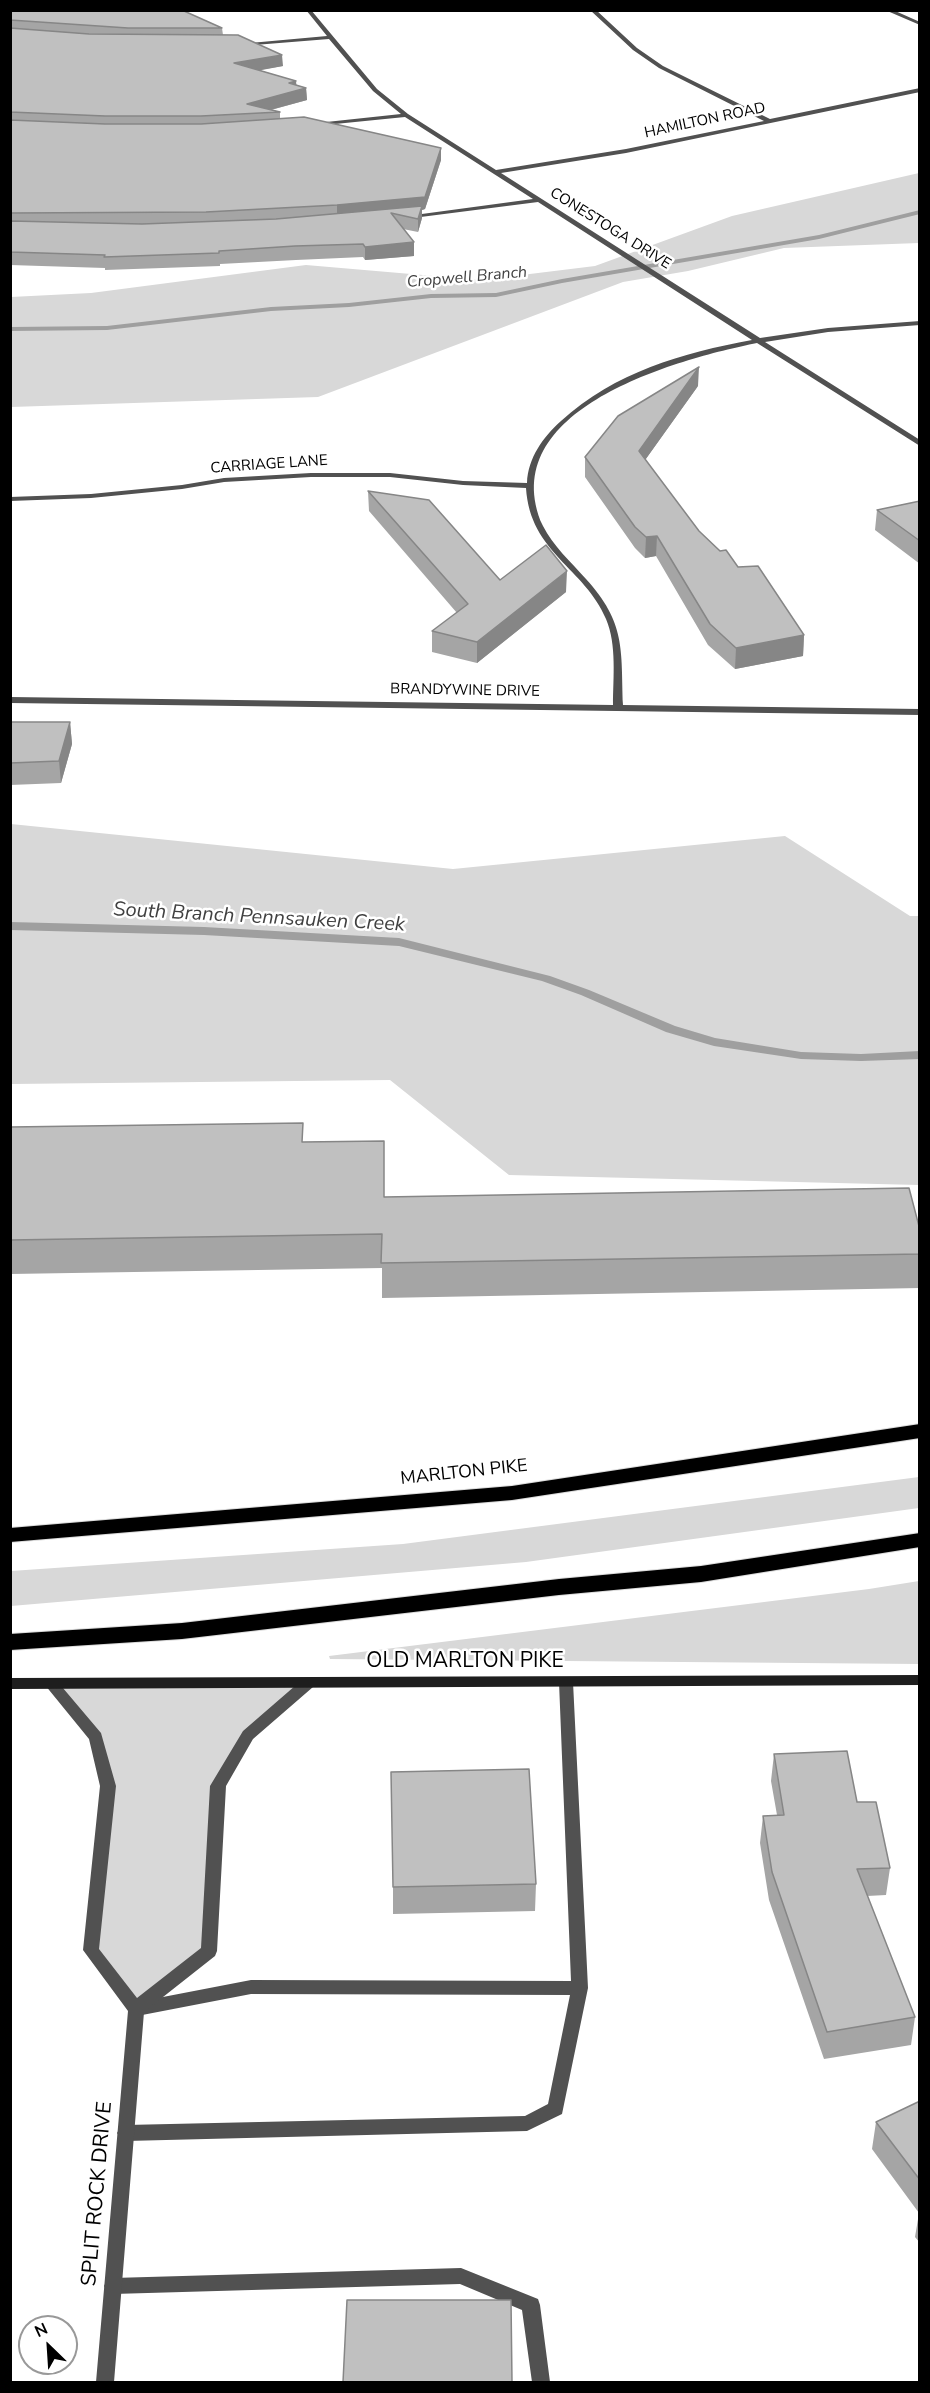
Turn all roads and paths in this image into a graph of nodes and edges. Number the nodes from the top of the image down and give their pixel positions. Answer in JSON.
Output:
{"nodes":[{"id":1,"x":308,"y":10,"type":"edge"},
{"id":2,"x":592,"y":10,"type":"edge"},
{"id":3,"x":886,"y":10,"type":"edge"},
{"id":4,"x":920,"y":24,"type":"edge"},
{"id":5,"x":330,"y":37,"type":"junction"},
{"id":6,"x":234,"y":44,"type":"edge"},
{"id":7,"x":920,"y":90,"type":"edge"},
{"id":8,"x":406,"y":115,"type":"junction"},
{"id":9,"x":769,"y":121,"type":"junction"},
{"id":10,"x":304,"y":126,"type":"edge"},
{"id":11,"x":495,"y":172,"type":"junction"},
{"id":12,"x":540,"y":200,"type":"junction"},
{"id":13,"x":397,"y":219,"type":"edge"},
{"id":14,"x":920,"y":324,"type":"edge"},
{"id":15,"x":761,"y":341,"type":"junction"},
{"id":16,"x":920,"y":444,"type":"edge"},
{"id":17,"x":530,"y":486,"type":"junction"},
{"id":18,"x":10,"y":499,"type":"edge"},
{"id":19,"x":10,"y":700,"type":"edge"},
{"id":20,"x":618,"y":708,"type":"junction"},
{"id":21,"x":920,"y":712,"type":"edge"},
{"id":22,"x":920,"y":1431,"type":"edge"},
{"id":23,"x":10,"y":1535,"type":"edge"},
{"id":24,"x":920,"y":1540,"type":"edge"},
{"id":25,"x":10,"y":1642,"type":"edge"},
{"id":26,"x":920,"y":1680,"type":"edge"},
{"id":27,"x":566,"y":1682,"type":"junction"},
{"id":28,"x":308,"y":1683,"type":"junction"},
{"id":29,"x":10,"y":1684,"type":"edge"},
{"id":30,"x":52,"y":1685,"type":"junction"},
{"id":31,"x":580,"y":1988,"type":"junction"},
{"id":32,"x":136,"y":2009,"type":"junction"},
{"id":33,"x":126,"y":2133,"type":"junction"},
{"id":34,"x":113,"y":2286,"type":"junction"},
{"id":35,"x":105,"y":2382,"type":"edge"},
{"id":36,"x":541,"y":2382,"type":"edge"}],
"edges":[{"from":1,"to":5,"type":"street","name":"CONESTOGA DRIVE"},
{"from":2,"to":9,"type":"street"},
{"from":3,"to":4,"type":"street"},
{"from":5,"to":6,"type":"street"},
{"from":5,"to":8,"type":"street","name":"CONESTOGA DRIVE"},
{"from":7,"to":9,"type":"street","name":"HAMILTON ROAD"},
{"from":8,"to":10,"type":"street"},
{"from":8,"to":11,"type":"street","name":"CONESTOGA DRIVE"},
{"from":9,"to":11,"type":"street","name":"HAMILTON ROAD"},
{"from":11,"to":12,"type":"street","name":"CONESTOGA DRIVE"},
{"from":12,"to":13,"type":"street"},
{"from":12,"to":15,"type":"street","name":"CONESTOGA DRIVE"},
{"from":14,"to":15,"type":"street"},
{"from":15,"to":16,"type":"street","name":"CONESTOGA DRIVE"},
{"from":15,"to":17,"type":"street"},
{"from":17,"to":18,"type":"street","name":"CARRIAGE LANE"},
{"from":17,"to":20,"type":"street"},
{"from":19,"to":20,"type":"street","name":"BRANDYWINE DRIVE"},
{"from":20,"to":21,"type":"street","name":"BRANDYWINE DRIVE"},
{"from":22,"to":23,"type":"highway","name":"MARLTON PIKE"},
{"from":24,"to":25,"type":"highway"},
{"from":26,"to":27,"type":"street","name":"OLD MARLTON PIKE"},
{"from":27,"to":28,"type":"street","name":"OLD MARLTON PIKE"},
{"from":27,"to":31,"type":"street"},
{"from":28,"to":30,"type":"street","name":"OLD MARLTON PIKE"},
{"from":28,"to":32,"type":"street"},
{"from":29,"to":30,"type":"street","name":"OLD MARLTON PIKE"},
{"from":30,"to":32,"type":"street"},
{"from":31,"to":32,"type":"street"},
{"from":31,"to":33,"type":"street"},
{"from":32,"to":33,"type":"street","name":"SPLIT ROCK DRIVE"},
{"from":33,"to":34,"type":"street","name":"SPLIT ROCK DRIVE"},
{"from":34,"to":35,"type":"street","name":"SPLIT ROCK DRIVE"},
{"from":34,"to":36,"type":"street"}]}
